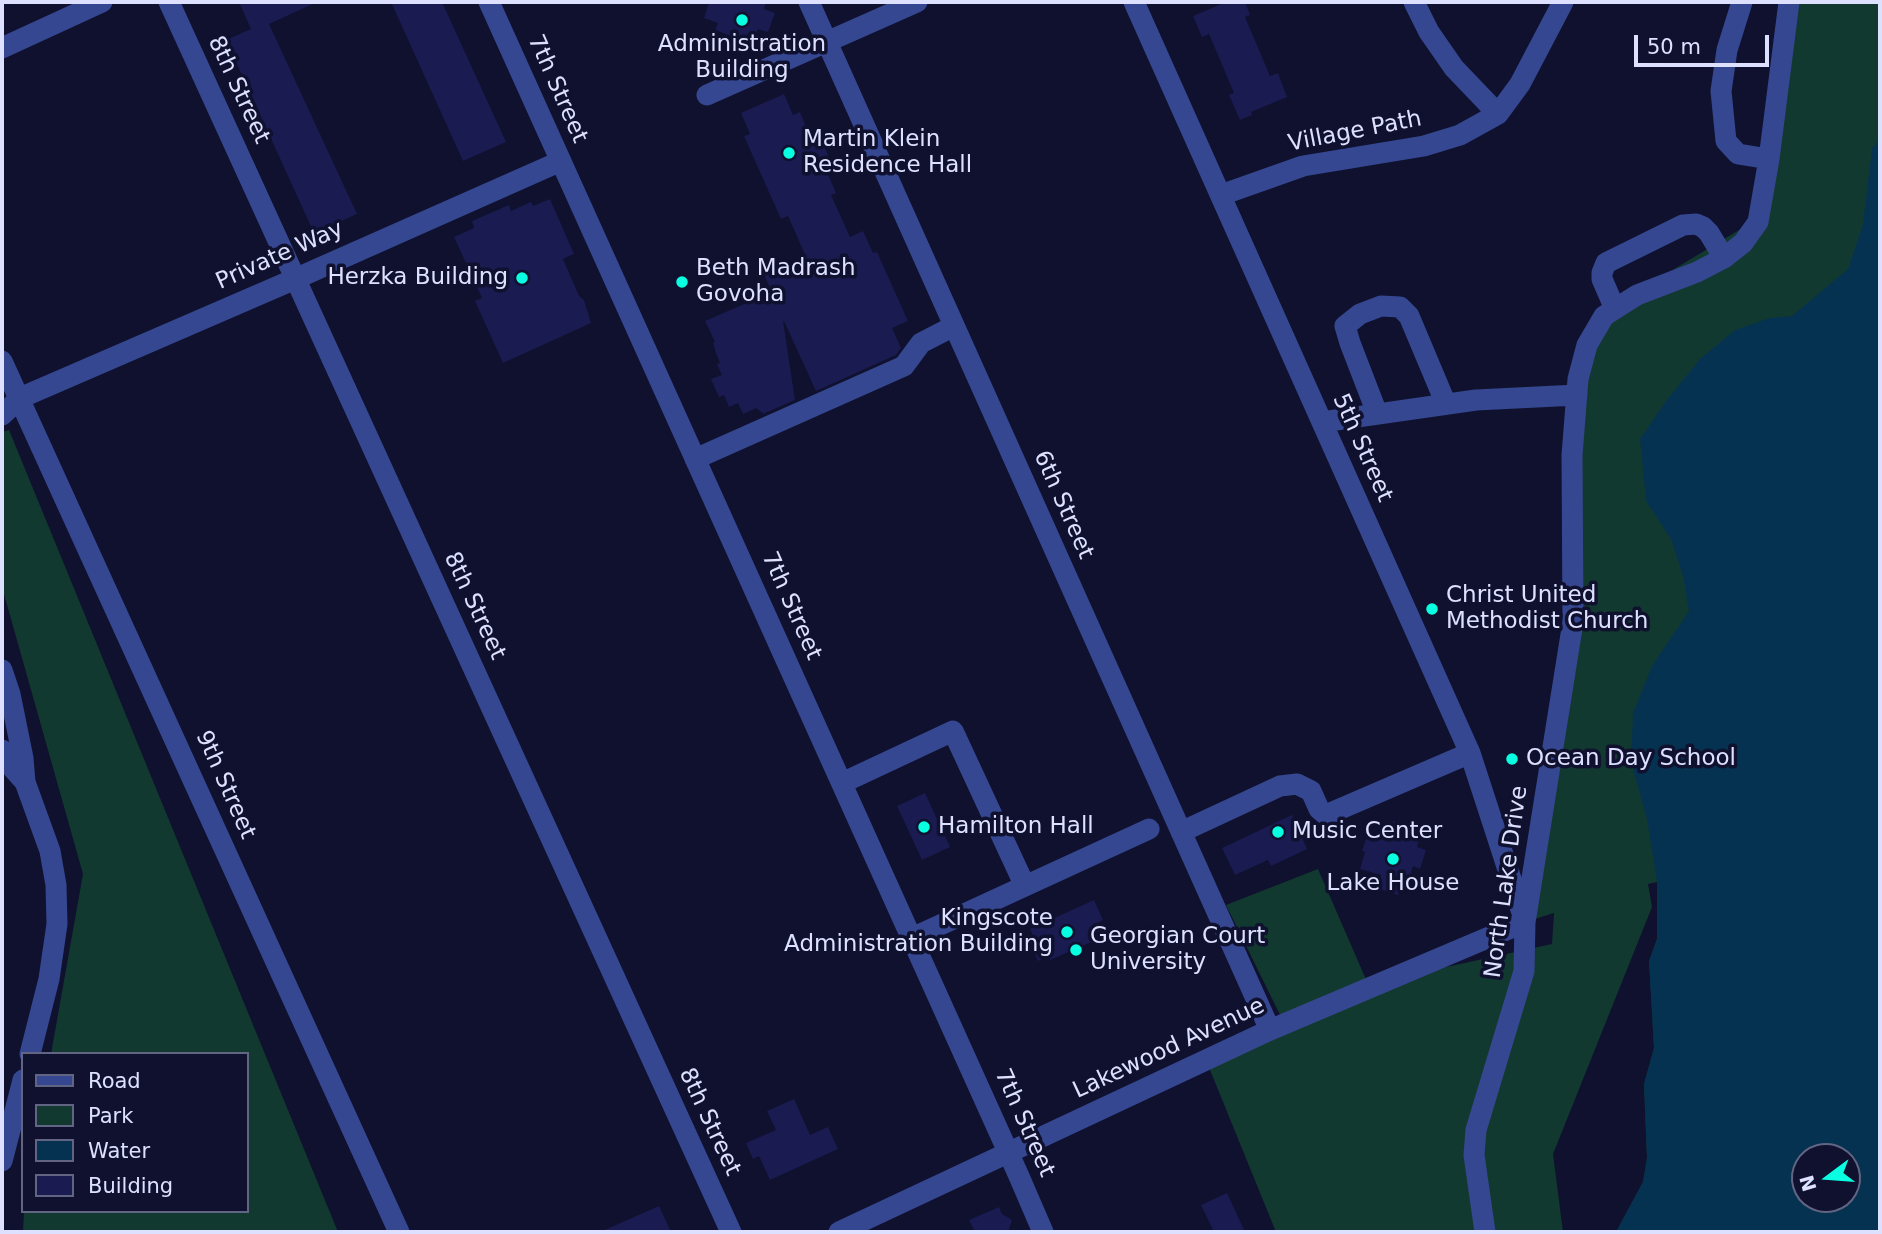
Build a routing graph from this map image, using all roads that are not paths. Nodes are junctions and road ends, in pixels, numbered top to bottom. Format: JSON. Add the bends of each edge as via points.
{"nodes":[{"id":1,"x":102,"y":2,"type":"edge"},
{"id":2,"x":169,"y":2,"type":"edge"},
{"id":3,"x":489,"y":2,"type":"edge"},
{"id":4,"x":809,"y":2,"type":"edge"},
{"id":5,"x":917,"y":2,"type":"edge"},
{"id":6,"x":1134,"y":2,"type":"edge"},
{"id":7,"x":1413,"y":2,"type":"edge"},
{"id":8,"x":1563,"y":2,"type":"edge"},
{"id":9,"x":1742,"y":2,"type":"edge"},
{"id":10,"x":1789,"y":2,"type":"edge"},
{"id":11,"x":827,"y":42,"type":"junction"},
{"id":12,"x":2,"y":48,"type":"edge"},
{"id":13,"x":707,"y":95,"type":"dead end"},
{"id":14,"x":1498,"y":114,"type":"junction"},
{"id":15,"x":1769,"y":159,"type":"junction"},
{"id":16,"x":561,"y":161,"type":"junction"},
{"id":17,"x":1220,"y":195,"type":"junction"},
{"id":18,"x":1724,"y":258,"type":"junction"},
{"id":19,"x":295,"y":279,"type":"junction"},
{"id":20,"x":1615,"y":309,"type":"junction"},
{"id":21,"x":954,"y":326,"type":"junction"},
{"id":22,"x":2,"y":361,"type":"edge"},
{"id":23,"x":1577,"y":396,"type":"junction"},
{"id":24,"x":11,"y":397,"type":"edge"},
{"id":25,"x":1446,"y":404,"type":"junction"},
{"id":26,"x":1377,"y":413,"type":"junction"},
{"id":27,"x":2,"y":415,"type":"edge"},
{"id":28,"x":1322,"y":422,"type":"junction"},
{"id":29,"x":695,"y":459,"type":"junction"},
{"id":30,"x":2,"y":670,"type":"edge"},
{"id":31,"x":6,"y":696,"type":"edge"},
{"id":32,"x":2,"y":750,"type":"edge"},
{"id":33,"x":1470,"y":753,"type":"junction"},
{"id":34,"x":24,"y":782,"type":"junction"},
{"id":35,"x":842,"y":783,"type":"junction"},
{"id":36,"x":1149,"y":829,"type":"dead end"},
{"id":37,"x":1181,"y":832,"type":"junction"},
{"id":38,"x":1025,"y":886,"type":"junction"},
{"id":39,"x":1525,"y":922,"type":"junction"},
{"id":40,"x":912,"y":939,"type":"junction"},
{"id":41,"x":1270,"y":1030,"type":"junction"},
{"id":42,"x":31,"y":1052,"type":"edge"},
{"id":43,"x":21,"y":1088,"type":"edge"},
{"id":44,"x":1009,"y":1154,"type":"junction"},
{"id":45,"x":2,"y":1161,"type":"edge"},
{"id":46,"x":399,"y":1232,"type":"edge"},
{"id":47,"x":731,"y":1232,"type":"edge"},
{"id":48,"x":839,"y":1232,"type":"edge"},
{"id":49,"x":1043,"y":1232,"type":"edge"},
{"id":50,"x":1485,"y":1232,"type":"edge"}],
"edges":[{"from":1,"to":12,"type":"street"},
{"from":2,"to":19,"type":"street","name":"8th Street"},
{"from":3,"to":16,"type":"street","name":"7th Street"},
{"from":4,"to":11,"type":"street","name":"6th Street"},
{"from":5,"to":11,"type":"street"},
{"from":6,"to":17,"type":"street","name":"5th Street"},
{"from":7,"to":14,"type":"street","via":[[1454,68]]},
{"from":8,"to":14,"type":"street","name":"Village Path","via":[[1520,84]]},
{"from":9,"to":15,"type":"street","via":[[1727,50],[1721,92],[1726,142],[1738,154]]},
{"from":10,"to":15,"type":"street","name":"North Lake Drive"},
{"from":11,"to":13,"type":"street"},
{"from":11,"to":21,"type":"street","name":"6th Street"},
{"from":14,"to":17,"type":"street","name":"Village Path","via":[[1460,135],[1424,146],[1303,166]]},
{"from":15,"to":18,"type":"street","name":"North Lake Drive","via":[[1758,222],[1743,243]]},
{"from":16,"to":19,"type":"street","name":"Private Way"},
{"from":16,"to":29,"type":"street","name":"7th Street"},
{"from":17,"to":28,"type":"street","name":"5th Street"},
{"from":18,"to":20,"type":"street","name":"North Lake Drive"},
{"from":18,"to":20,"type":"street","via":[[1703,227],[1683,225],[1606,263],[1602,279]]},
{"from":19,"to":24,"type":"street","name":"Private Way"},
{"from":19,"to":47,"type":"street","name":"8th Street"},
{"from":20,"to":23,"type":"street","name":"North Lake Drive","via":[[1604,316],[1587,345]]},
{"from":21,"to":29,"type":"street","via":[[921,343],[904,366]]},
{"from":21,"to":37,"type":"street","name":"6th Street"},
{"from":22,"to":24,"type":"street","name":"9th Street"},
{"from":23,"to":25,"type":"street"},
{"from":23,"to":39,"type":"street","name":"North Lake Drive","via":[[1572,455],[1573,622]]},
{"from":24,"to":27,"type":"street","name":"Private Way"},
{"from":24,"to":46,"type":"street","name":"9th Street"},
{"from":25,"to":26,"type":"street"},
{"from":25,"to":26,"type":"street","via":[[1409,316],[1400,307],[1381,306],[1345,326]]},
{"from":26,"to":28,"type":"street"},
{"from":28,"to":33,"type":"street","name":"5th Street"},
{"from":29,"to":35,"type":"street","name":"7th Street"},
{"from":30,"to":31,"type":"street"},
{"from":31,"to":34,"type":"street","via":[[23,758]]},
{"from":32,"to":34,"type":"street"},
{"from":33,"to":37,"type":"street","via":[[1326,815],[1311,791],[1297,784],[1280,786]]},
{"from":33,"to":39,"type":"street","name":"5th Street"},
{"from":34,"to":42,"type":"street","via":[[50,851],[57,924]]},
{"from":35,"to":38,"type":"street","via":[[953,731]]},
{"from":35,"to":40,"type":"street","name":"7th Street"},
{"from":36,"to":38,"type":"street"},
{"from":37,"to":41,"type":"street","name":"6th Street"},
{"from":38,"to":40,"type":"street"},
{"from":39,"to":41,"type":"street","name":"Lakewood Avenue"},
{"from":39,"to":50,"type":"street","name":"North Lake Drive","via":[[1524,971],[1476,1130],[1474,1154]]},
{"from":40,"to":44,"type":"street","name":"7th Street"},
{"from":41,"to":44,"type":"street","name":"Lakewood Avenue"},
{"from":43,"to":45,"type":"street"},
{"from":44,"to":48,"type":"street","name":"Lakewood Avenue"},
{"from":44,"to":49,"type":"street","name":"7th Street"}]}
